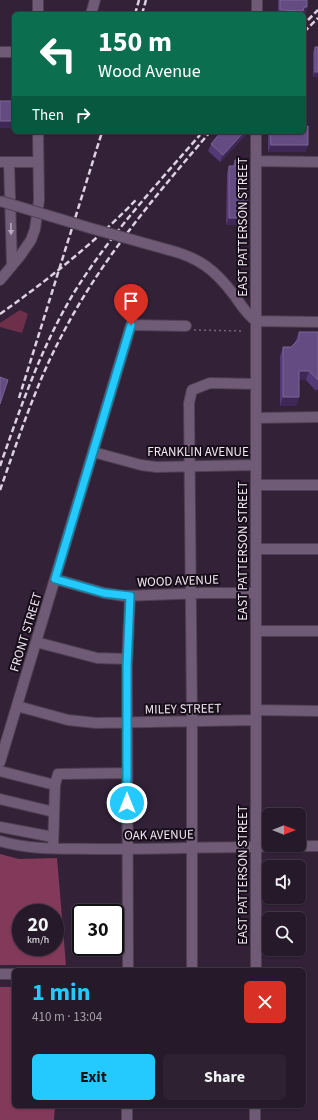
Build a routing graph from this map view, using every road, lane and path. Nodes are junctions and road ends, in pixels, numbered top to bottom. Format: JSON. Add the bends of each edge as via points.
{"nodes":[{"id":1,"x":38,"y":0,"type":"edge"},
{"id":2,"x":95,"y":0,"type":"edge"},
{"id":3,"x":257,"y":0,"type":"edge"},
{"id":4,"x":38,"y":12,"type":"edge"},
{"id":5,"x":92,"y":12,"type":"edge"},
{"id":6,"x":257,"y":12,"type":"edge"},
{"id":7,"x":0,"y":52,"type":"edge"},
{"id":8,"x":12,"y":52,"type":"edge"},
{"id":9,"x":38,"y":134,"type":"edge"},
{"id":10,"x":256,"y":134,"type":"edge"},
{"id":11,"x":256,"y":161,"type":"junction"},
{"id":12,"x":5,"y":162,"type":"edge"},
{"id":13,"x":38,"y":162,"type":"junction"},
{"id":14,"x":318,"y":162,"type":"edge"},
{"id":15,"x":0,"y":201,"type":"edge"},
{"id":16,"x":12,"y":266,"type":"junction"},
{"id":17,"x":0,"y":280,"type":"edge"},
{"id":18,"x":256,"y":321,"type":"junction"},
{"id":19,"x":318,"y":322,"type":"edge"},
{"id":20,"x":186,"y":326,"type":"joint"},
{"id":21,"x":242,"y":331,"type":"dead end"},
{"id":22,"x":256,"y":384,"type":"junction"},
{"id":23,"x":318,"y":417,"type":"edge"},
{"id":24,"x":256,"y":418,"type":"junction"},
{"id":25,"x":93,"y":452,"type":"junction"},
{"id":26,"x":256,"y":465,"type":"junction"},
{"id":27,"x":191,"y":466,"type":"junction"},
{"id":28,"x":256,"y":485,"type":"junction"},
{"id":29,"x":318,"y":485,"type":"edge"},
{"id":30,"x":256,"y":549,"type":"junction"},
{"id":31,"x":318,"y":549,"type":"edge"},
{"id":32,"x":55,"y":579,"type":"junction"},
{"id":33,"x":190,"y":593,"type":"junction"},
{"id":34,"x":256,"y":593,"type":"junction"},
{"id":35,"x":130,"y":596,"type":"junction"},
{"id":36,"x":256,"y":631,"type":"junction"},
{"id":37,"x":318,"y":631,"type":"edge"},
{"id":38,"x":36,"y":642,"type":"junction"},
{"id":39,"x":127,"y":659,"type":"junction"},
{"id":40,"x":17,"y":706,"type":"junction"},
{"id":41,"x":318,"y":711,"type":"edge"},
{"id":42,"x":256,"y":715,"type":"junction"},
{"id":43,"x":192,"y":721,"type":"junction"},
{"id":44,"x":127,"y":723,"type":"junction"},
{"id":45,"x":0,"y":762,"type":"edge"},
{"id":46,"x":0,"y":771,"type":"edge"},
{"id":47,"x":127,"y":773,"type":"junction"},
{"id":48,"x":55,"y":785,"type":"junction"},
{"id":49,"x":1,"y":802,"type":"edge"},
{"id":50,"x":54,"y":812,"type":"junction"},
{"id":51,"x":0,"y":827,"type":"edge"},
{"id":52,"x":53,"y":838,"type":"junction"},
{"id":53,"x":0,"y":841,"type":"edge"},
{"id":54,"x":318,"y":846,"type":"edge"},
{"id":55,"x":256,"y":847,"type":"junction"},
{"id":56,"x":53,"y":848,"type":"junction"},
{"id":57,"x":191,"y":848,"type":"junction"},
{"id":58,"x":128,"y":849,"type":"junction"},
{"id":59,"x":128,"y":968,"type":"edge"},
{"id":60,"x":192,"y":968,"type":"edge"},
{"id":61,"x":256,"y":968,"type":"edge"},
{"id":62,"x":0,"y":974,"type":"edge"},
{"id":63,"x":12,"y":974,"type":"edge"},
{"id":64,"x":127,"y":1108,"type":"edge"},
{"id":65,"x":255,"y":1108,"type":"edge"},
{"id":66,"x":127,"y":1120,"type":"edge"},
{"id":67,"x":255,"y":1120,"type":"edge"}],
"edges":[{"from":1,"to":4,"type":"street"},
{"from":2,"to":5,"type":"street"},
{"from":3,"to":6,"type":"street"},
{"from":7,"to":8,"type":"street"},
{"from":9,"to":13,"type":"street"},
{"from":10,"to":11,"type":"street","name":"EAST PATTERSON STREET"},
{"from":11,"to":14,"type":"street"},
{"from":11,"to":18,"type":"street","name":"EAST PATTERSON STREET"},
{"from":12,"to":13,"type":"street"},
{"from":12,"to":16,"type":"street","one_way":true},
{"from":13,"to":16,"type":"street","via":[[39,200],[35,229],[31,240]]},
{"from":15,"to":18,"type":"street","bridge":true,"via":[[192,257],[214,272],[250,318]]},
{"from":16,"to":17,"type":"street"},
{"from":18,"to":19,"type":"street"},
{"from":18,"to":22,"type":"street","name":"EAST PATTERSON STREET"},
{"from":20,"to":21,"type":"path","via":[[186,330]]},
{"from":20,"to":25,"type":"street","name":"FRONT STREET","via":[[131,325]]},
{"from":22,"to":24,"type":"street","name":"EAST PATTERSON STREET"},
{"from":22,"to":27,"type":"street","via":[[210,383],[192,390],[189,403]]},
{"from":23,"to":24,"type":"street"},
{"from":24,"to":26,"type":"street","name":"EAST PATTERSON STREET"},
{"from":25,"to":27,"type":"street","name":"FRANKLIN AVENUE","via":[[141,465]]},
{"from":25,"to":32,"type":"street","name":"FRONT STREET"},
{"from":26,"to":27,"type":"street","name":"FRANKLIN AVENUE"},
{"from":26,"to":28,"type":"street","name":"EAST PATTERSON STREET"},
{"from":27,"to":33,"type":"street"},
{"from":28,"to":29,"type":"street"},
{"from":28,"to":30,"type":"street","name":"EAST PATTERSON STREET"},
{"from":30,"to":31,"type":"street"},
{"from":30,"to":34,"type":"street","name":"EAST PATTERSON STREET"},
{"from":32,"to":35,"type":"street","name":"WOOD AVENUE","via":[[104,593]]},
{"from":32,"to":38,"type":"street","name":"FRONT STREET"},
{"from":33,"to":34,"type":"street","name":"WOOD AVENUE"},
{"from":33,"to":35,"type":"street","name":"WOOD AVENUE"},
{"from":33,"to":43,"type":"street"},
{"from":34,"to":36,"type":"street","name":"EAST PATTERSON STREET"},
{"from":35,"to":39,"type":"street"},
{"from":36,"to":37,"type":"street"},
{"from":36,"to":42,"type":"street","name":"EAST PATTERSON STREET"},
{"from":38,"to":39,"type":"street","via":[[97,658]]},
{"from":38,"to":40,"type":"street","name":"FRONT STREET"},
{"from":39,"to":44,"type":"street"},
{"from":40,"to":44,"type":"street","name":"MILEY STREET","via":[[68,720]]},
{"from":40,"to":45,"type":"street","name":"FRONT STREET"},
{"from":41,"to":42,"type":"street","name":"MILEY STREET"},
{"from":42,"to":43,"type":"street","name":"MILEY STREET"},
{"from":42,"to":55,"type":"street","name":"EAST PATTERSON STREET"},
{"from":43,"to":44,"type":"street","name":"MILEY STREET"},
{"from":43,"to":57,"type":"street"},
{"from":44,"to":47,"type":"street"},
{"from":46,"to":48,"type":"street"},
{"from":47,"to":48,"type":"street","via":[[58,774]]},
{"from":47,"to":58,"type":"street"},
{"from":48,"to":50,"type":"street"},
{"from":49,"to":50,"type":"street"},
{"from":50,"to":52,"type":"street"},
{"from":51,"to":52,"type":"street"},
{"from":52,"to":56,"type":"street"},
{"from":53,"to":56,"type":"street","name":"OAK AVENUE","via":[[19,846]]},
{"from":54,"to":55,"type":"street","name":"OAK AVENUE"},
{"from":55,"to":57,"type":"street","name":"OAK AVENUE"},
{"from":55,"to":61,"type":"street","name":"EAST PATTERSON STREET"},
{"from":56,"to":58,"type":"street","name":"OAK AVENUE"},
{"from":57,"to":58,"type":"street","name":"OAK AVENUE"},
{"from":57,"to":60,"type":"street"},
{"from":58,"to":59,"type":"street"},
{"from":62,"to":63,"type":"street"},
{"from":64,"to":66,"type":"street"},
{"from":65,"to":67,"type":"street"}]}
